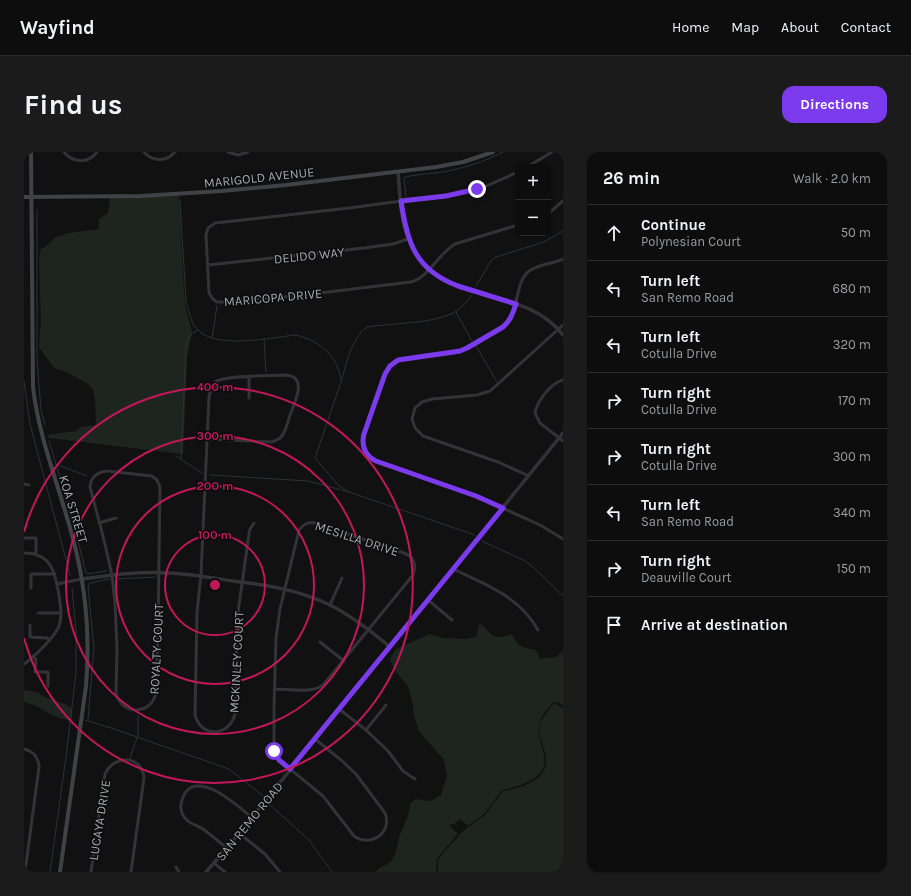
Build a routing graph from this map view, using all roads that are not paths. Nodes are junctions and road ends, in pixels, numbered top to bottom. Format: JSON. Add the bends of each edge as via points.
{"nodes":[{"id":1,"x":31,"y":152,"type":"edge"},
{"id":2,"x":64,"y":152,"type":"edge"},
{"id":3,"x":97,"y":152,"type":"edge"},
{"id":4,"x":144,"y":152,"type":"edge"},
{"id":5,"x":175,"y":152,"type":"edge"},
{"id":6,"x":228,"y":152,"type":"edge"},
{"id":7,"x":248,"y":152,"type":"edge"},
{"id":8,"x":493,"y":152,"type":"edge"},
{"id":9,"x":552,"y":152,"type":"edge"},
{"id":10,"x":532,"y":164,"type":"edge"},
{"id":11,"x":398,"y":172,"type":"junction"},
{"id":12,"x":515,"y":173,"type":"edge"},
{"id":13,"x":24,"y":197,"type":"edge"},
{"id":14,"x":31,"y":197,"type":"junction"},
{"id":15,"x":563,"y":200,"type":"edge"},
{"id":16,"x":401,"y":201,"type":"junction"},
{"id":17,"x":551,"y":211,"type":"edge"},
{"id":18,"x":515,"y":226,"type":"edge"},
{"id":19,"x":408,"y":239,"type":"junction"},
{"id":20,"x":563,"y":259,"type":"edge"},
{"id":21,"x":208,"y":265,"type":"junction"},
{"id":22,"x":429,"y":269,"type":"junction"},
{"id":23,"x":516,"y":304,"type":"junction"},
{"id":24,"x":563,"y":325,"type":"edge"},
{"id":25,"x":558,"y":329,"type":"junction"},
{"id":26,"x":563,"y":335,"type":"edge"},
{"id":27,"x":249,"y":377,"type":"junction"},
{"id":28,"x":563,"y":380,"type":"edge"},
{"id":29,"x":249,"y":398,"type":"dead end"},
{"id":30,"x":563,"y":433,"type":"edge"},
{"id":31,"x":559,"y":438,"type":"junction"},
{"id":32,"x":207,"y":439,"type":"junction"},
{"id":33,"x":563,"y":441,"type":"edge"},
{"id":34,"x":529,"y":476,"type":"junction"},
{"id":35,"x":24,"y":484,"type":"edge"},
{"id":36,"x":29,"y":485,"type":"dead end"},
{"id":37,"x":503,"y":508,"type":"junction"},
{"id":38,"x":116,"y":518,"type":"dead end"},
{"id":39,"x":99,"y":522,"type":"junction"},
{"id":40,"x":254,"y":523,"type":"dead end"},
{"id":41,"x":24,"y":538,"type":"edge"},
{"id":42,"x":563,"y":539,"type":"edge"},
{"id":43,"x":24,"y":553,"type":"edge"},
{"id":44,"x":36,"y":555,"type":"junction"},
{"id":45,"x":453,"y":569,"type":"junction"},
{"id":46,"x":159,"y":572,"type":"junction"},
{"id":47,"x":55,"y":574,"type":"junction"},
{"id":48,"x":112,"y":575,"type":"junction"},
{"id":49,"x":201,"y":575,"type":"junction"},
{"id":50,"x":342,"y":578,"type":"dead end"},
{"id":51,"x":82,"y":579,"type":"junction"},
{"id":52,"x":242,"y":582,"type":"junction"},
{"id":53,"x":57,"y":584,"type":"junction"},
{"id":54,"x":31,"y":588,"type":"dead end"},
{"id":55,"x":285,"y":589,"type":"junction"},
{"id":56,"x":428,"y":600,"type":"junction"},
{"id":57,"x":330,"y":605,"type":"junction"},
{"id":58,"x":38,"y":613,"type":"dead end"},
{"id":59,"x":62,"y":613,"type":"junction"},
{"id":60,"x":452,"y":620,"type":"dead end"},
{"id":61,"x":30,"y":625,"type":"dead end"},
{"id":62,"x":369,"y":630,"type":"junction"},
{"id":63,"x":538,"y":630,"type":"dead end"},
{"id":64,"x":50,"y":640,"type":"junction"},
{"id":65,"x":320,"y":642,"type":"dead end"},
{"id":66,"x":390,"y":646,"type":"junction"},
{"id":67,"x":32,"y":656,"type":"junction"},
{"id":68,"x":344,"y":661,"type":"junction"},
{"id":69,"x":24,"y":664,"type":"edge"},
{"id":70,"x":48,"y":686,"type":"dead end"},
{"id":71,"x":274,"y":689,"type":"junction"},
{"id":72,"x":386,"y":705,"type":"dead end"},
{"id":73,"x":339,"y":709,"type":"junction"},
{"id":74,"x":366,"y":730,"type":"junction"},
{"id":75,"x":315,"y":739,"type":"junction"},
{"id":76,"x":24,"y":749,"type":"edge"},
{"id":77,"x":290,"y":769,"type":"junction"},
{"id":78,"x":414,"y":779,"type":"dead end"},
{"id":79,"x":251,"y":818,"type":"junction"},
{"id":80,"x":239,"y":833,"type":"junction"},
{"id":81,"x":227,"y":848,"type":"junction"},
{"id":82,"x":214,"y":863,"type":"junction"},
{"id":83,"x":176,"y":867,"type":"dead end"},
{"id":84,"x":25,"y":872,"type":"edge"},
{"id":85,"x":60,"y":872,"type":"edge"},
{"id":86,"x":91,"y":872,"type":"edge"},
{"id":87,"x":131,"y":872,"type":"edge"},
{"id":88,"x":179,"y":872,"type":"edge"},
{"id":89,"x":206,"y":872,"type":"edge"},
{"id":90,"x":225,"y":872,"type":"edge"},
{"id":91,"x":280,"y":872,"type":"edge"}],
"edges":[{"from":1,"to":14,"type":"main road","name":"KOA STREET"},
{"from":2,"to":3,"type":"street","via":[[71,159],[82,161],[91,158]]},
{"from":4,"to":5,"type":"street","via":[[159,160]]},
{"from":6,"to":7,"type":"street","via":[[238,155]]},
{"from":8,"to":11,"type":"main road","name":"MARIGOLD AVENUE","via":[[463,162]]},
{"from":9,"to":10,"type":"street"},
{"from":11,"to":14,"type":"main road","name":"MARIGOLD AVENUE","via":[[222,191],[141,196]]},
{"from":11,"to":16,"type":"street"},
{"from":12,"to":16,"type":"street","name":"MARICOPA DRIVE","via":[[490,185],[462,193]]},
{"from":13,"to":14,"type":"main road","name":"MARIGOLD AVENUE"},
{"from":14,"to":51,"type":"main road","name":"KOA STREET","via":[[32,363],[35,408],[44,446],[74,539]]},
{"from":15,"to":17,"type":"street"},
{"from":16,"to":19,"type":"street"},
{"from":16,"to":21,"type":"street","name":"MARICOPA DRIVE","via":[[215,223],[206,233]]},
{"from":18,"to":22,"type":"street","via":[[455,244]]},
{"from":19,"to":21,"type":"street","name":"DELIDO WAY","via":[[364,248]]},
{"from":19,"to":22,"type":"street"},
{"from":20,"to":23,"type":"street","via":[[528,272],[522,282]]},
{"from":21,"to":22,"type":"street","name":"MARICOPA DRIVE","via":[[210,295],[214,300],[223,302],[411,282],[421,278]]},
{"from":22,"to":23,"type":"street","via":[[449,283]]},
{"from":23,"to":25,"type":"street","via":[[539,313]]},
{"from":23,"to":37,"type":"street","via":[[506,324],[467,348],[400,360],[390,366],[363,438],[364,450],[373,460]]},
{"from":24,"to":25,"type":"street"},
{"from":25,"to":26,"type":"street"},
{"from":25,"to":34,"type":"street","via":[[490,391],[477,395],[425,400],[417,406],[412,415],[414,428],[423,436],[498,462]]},
{"from":27,"to":29,"type":"street"},
{"from":27,"to":32,"type":"street","name":"MCKINLEY COURT","via":[[221,379],[211,386]]},
{"from":27,"to":32,"type":"street","via":[[288,375],[297,381],[299,388],[282,436],[271,442]]},
{"from":28,"to":31,"type":"street","via":[[552,386],[538,404],[536,412],[538,421]]},
{"from":30,"to":31,"type":"street","name":"SAN REMO ROAD"},
{"from":31,"to":33,"type":"street"},
{"from":31,"to":34,"type":"street","name":"SAN REMO ROAD"},
{"from":32,"to":49,"type":"street","name":"MCKINLEY COURT"},
{"from":34,"to":37,"type":"street","name":"SAN REMO ROAD"},
{"from":35,"to":36,"type":"street"},
{"from":37,"to":42,"type":"street"},
{"from":37,"to":45,"type":"street","name":"SAN REMO ROAD"},
{"from":38,"to":39,"type":"street"},
{"from":39,"to":46,"type":"street","name":"ROYALTY COURT","via":[[90,490],[91,481],[96,474],[106,471],[155,478],[160,490]]},
{"from":39,"to":48,"type":"street","name":"ROYALTY COURT"},
{"from":40,"to":52,"type":"street","name":"MCKINLEY COURT","via":[[250,529]]},
{"from":41,"to":44,"type":"street","via":[[36,538]]},
{"from":43,"to":44,"type":"street"},
{"from":44,"to":47,"type":"street","via":[[48,562]]},
{"from":45,"to":56,"type":"street","name":"SAN REMO ROAD"},
{"from":45,"to":63,"type":"street","via":[[504,593],[532,620]]},
{"from":46,"to":48,"type":"street"},
{"from":46,"to":48,"type":"street","name":"ROYALTY COURT","via":[[156,693],[148,707],[135,710],[123,706],[116,693],[117,635]]},
{"from":46,"to":49,"type":"street"},
{"from":47,"to":53,"type":"street"},
{"from":47,"to":54,"type":"street","via":[[31,574]]},
{"from":48,"to":51,"type":"street"},
{"from":49,"to":52,"type":"street"},
{"from":49,"to":52,"type":"street","name":"MCKINLEY COURT","via":[[197,612],[195,715],[201,726],[212,732],[226,729],[235,714],[237,619]]},
{"from":50,"to":57,"type":"street"},
{"from":51,"to":53,"type":"street"},
{"from":51,"to":85,"type":"main road","name":"KOA STREET","via":[[87,624],[87,673]]},
{"from":52,"to":55,"type":"street"},
{"from":53,"to":59,"type":"street"},
{"from":55,"to":57,"type":"street"},
{"from":55,"to":62,"type":"street","name":"MESILLA DRIVE","via":[[299,530],[309,522],[407,554],[415,564],[413,575]]},
{"from":55,"to":71,"type":"street","via":[[276,638]]},
{"from":56,"to":60,"type":"street"},
{"from":56,"to":66,"type":"street","name":"SAN REMO ROAD"},
{"from":57,"to":62,"type":"street"},
{"from":58,"to":59,"type":"street"},
{"from":59,"to":64,"type":"street","via":[[59,626]]},
{"from":61,"to":64,"type":"street","via":[[30,637]]},
{"from":62,"to":66,"type":"street"},
{"from":62,"to":68,"type":"street"},
{"from":64,"to":67,"type":"street"},
{"from":65,"to":68,"type":"street"},
{"from":66,"to":73,"type":"street","name":"SAN REMO ROAD"},
{"from":67,"to":69,"type":"street"},
{"from":67,"to":70,"type":"street","via":[[36,660],[35,672],[48,672]]},
{"from":68,"to":71,"type":"street","via":[[318,688]]},
{"from":71,"to":77,"type":"street","via":[[274,751],[279,760]]},
{"from":72,"to":74,"type":"street"},
{"from":73,"to":74,"type":"street"},
{"from":73,"to":75,"type":"street","name":"SAN REMO ROAD"},
{"from":74,"to":78,"type":"street","via":[[388,751],[403,771]]},
{"from":75,"to":77,"type":"street","name":"SAN REMO ROAD"},
{"from":75,"to":77,"type":"street","via":[[356,774],[369,790],[386,816],[386,825],[382,833],[370,841],[356,838],[323,796]]},
{"from":76,"to":84,"type":"street","via":[[35,755],[40,767]]},
{"from":77,"to":79,"type":"street","name":"SAN REMO ROAD"},
{"from":79,"to":80,"type":"street","name":"SAN REMO ROAD"},
{"from":79,"to":81,"type":"street","via":[[228,798],[209,788],[195,787],[186,792],[181,803],[181,811],[185,818]]},
{"from":80,"to":81,"type":"street","name":"SAN REMO ROAD"},
{"from":80,"to":91,"type":"street","via":[[265,854]]},
{"from":81,"to":82,"type":"street","name":"SAN REMO ROAD"},
{"from":82,"to":89,"type":"street","name":"SAN REMO ROAD"},
{"from":82,"to":90,"type":"street"},
{"from":83,"to":88,"type":"street"},
{"from":86,"to":87,"type":"street","name":"LUCAYA DRIVE","via":[[105,774],[112,764],[124,760],[135,763],[142,770],[144,778]]}]}
